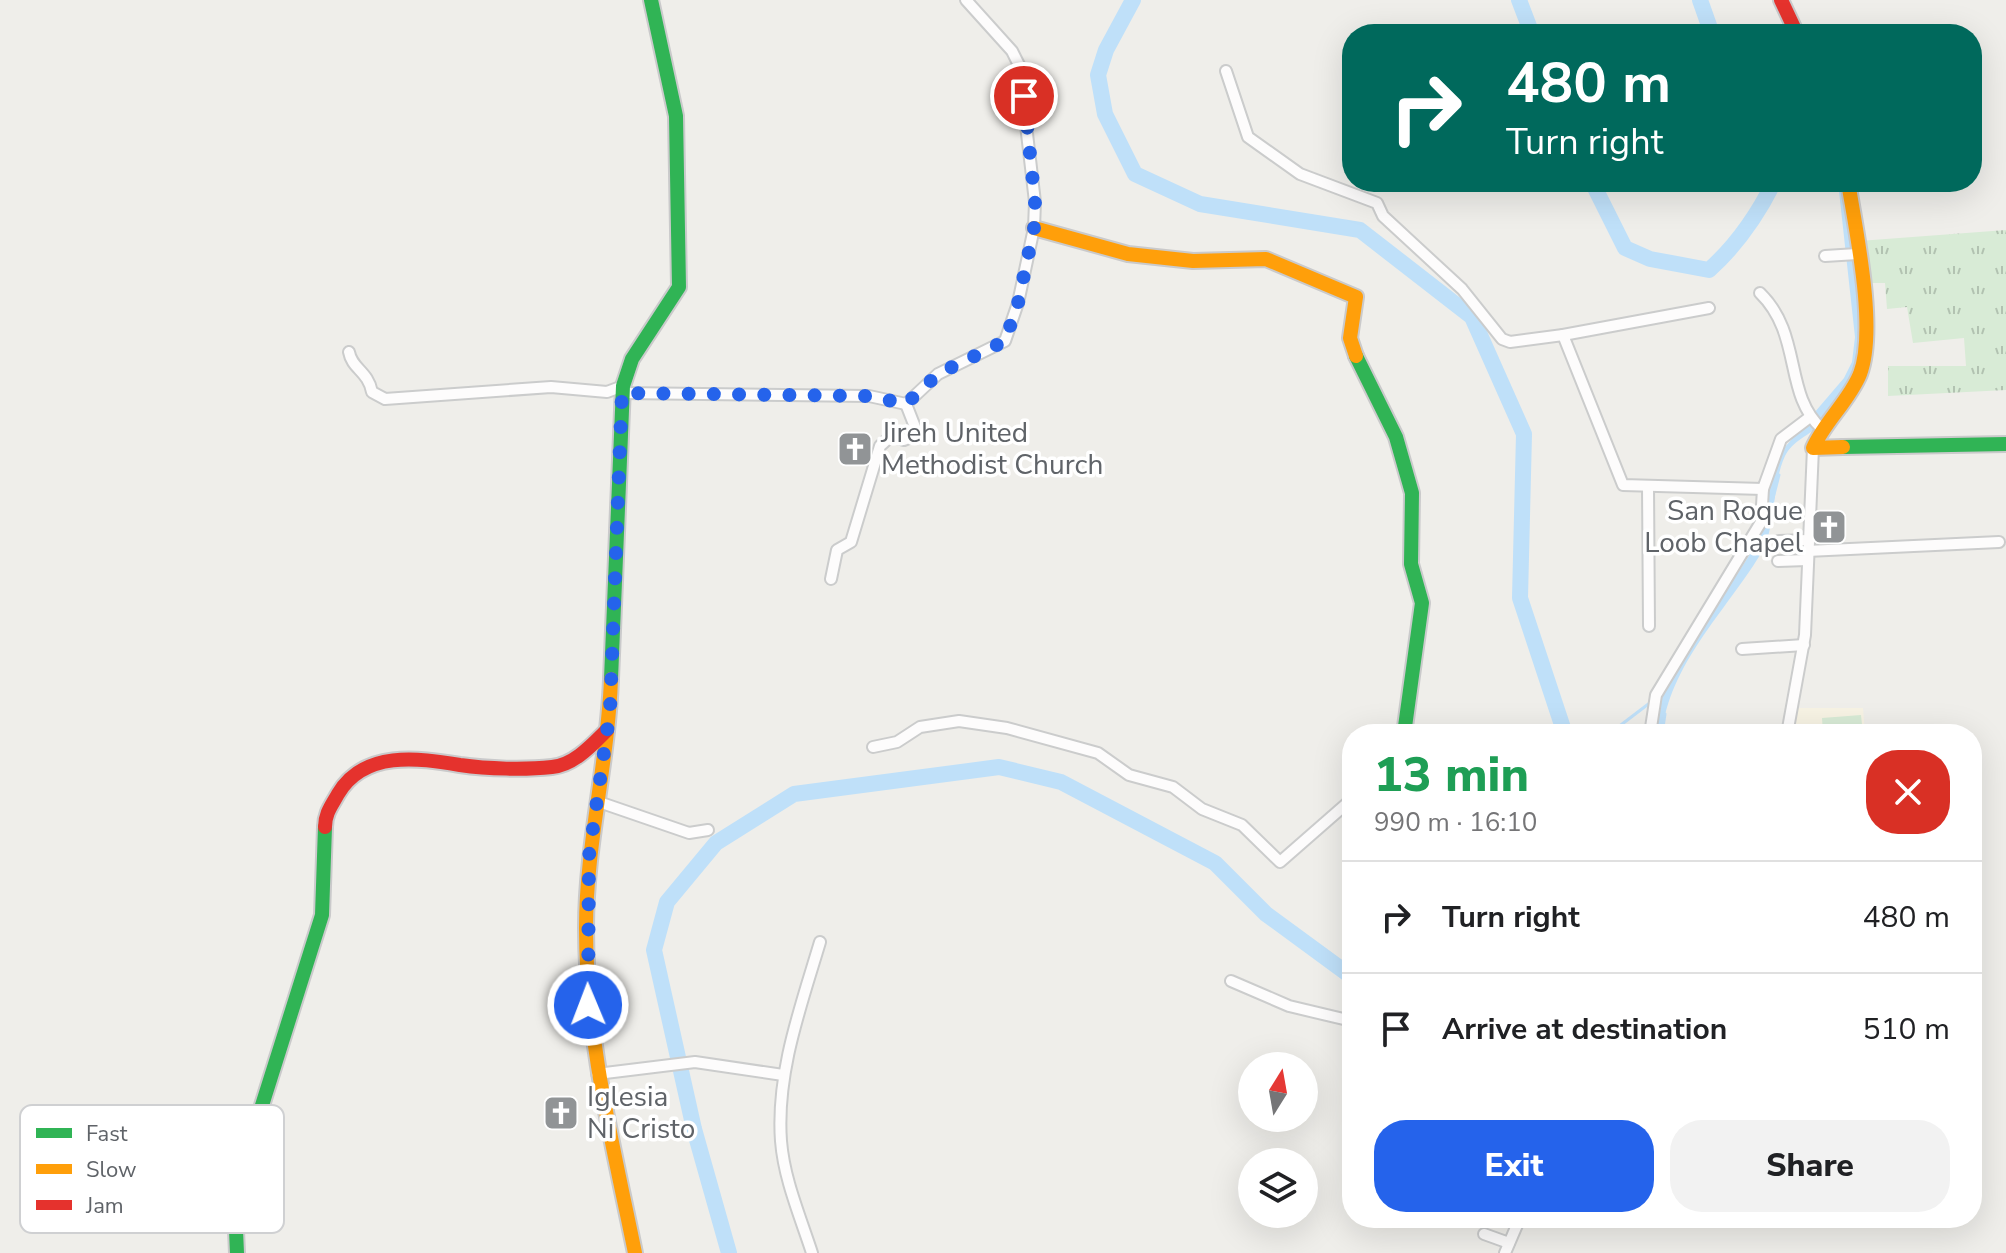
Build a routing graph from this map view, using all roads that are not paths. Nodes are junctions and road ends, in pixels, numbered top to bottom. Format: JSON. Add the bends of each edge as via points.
{"nodes":[{"id":1,"x":651,"y":0,"type":"edge"},
{"id":2,"x":966,"y":0,"type":"edge"},
{"id":3,"x":1781,"y":0,"type":"edge"},
{"id":4,"x":1792,"y":24,"type":"edge"},
{"id":5,"x":1226,"y":71,"type":"dead end"},
{"id":6,"x":1342,"y":190,"type":"edge"},
{"id":7,"x":1348,"y":192,"type":"edge"},
{"id":8,"x":1849,"y":192,"type":"edge"},
{"id":9,"x":1034,"y":228,"type":"junction"},
{"id":10,"x":1852,"y":255,"type":"junction"},
{"id":11,"x":1825,"y":256,"type":"dead end"},
{"id":12,"x":1760,"y":293,"type":"dead end"},
{"id":13,"x":1709,"y":308,"type":"dead end"},
{"id":14,"x":1563,"y":335,"type":"junction"},
{"id":15,"x":349,"y":352,"type":"dead end"},
{"id":16,"x":622,"y":390,"type":"junction"},
{"id":17,"x":906,"y":404,"type":"junction"},
{"id":18,"x":1810,"y":417,"type":"junction"},
{"id":19,"x":1820,"y":427,"type":"junction"},
{"id":20,"x":2006,"y":444,"type":"edge"},
{"id":21,"x":1813,"y":448,"type":"junction"},
{"id":22,"x":1648,"y":486,"type":"junction"},
{"id":23,"x":1763,"y":489,"type":"junction"},
{"id":24,"x":1779,"y":541,"type":"dead end"},
{"id":25,"x":1999,"y":542,"type":"dead end"},
{"id":26,"x":1807,"y":550,"type":"junction"},
{"id":27,"x":1778,"y":561,"type":"dead end"},
{"id":28,"x":831,"y":579,"type":"dead end"},
{"id":29,"x":1649,"y":626,"type":"dead end"},
{"id":30,"x":1804,"y":645,"type":"junction"},
{"id":31,"x":1742,"y":649,"type":"dead end"},
{"id":32,"x":1405,"y":724,"type":"edge"},
{"id":33,"x":1652,"y":724,"type":"edge"},
{"id":34,"x":1789,"y":724,"type":"edge"},
{"id":35,"x":607,"y":729,"type":"junction"},
{"id":36,"x":873,"y":747,"type":"dead end"},
{"id":37,"x":596,"y":801,"type":"junction"},
{"id":38,"x":1342,"y":808,"type":"edge"},
{"id":39,"x":708,"y":830,"type":"dead end"},
{"id":40,"x":820,"y":942,"type":"dead end"},
{"id":41,"x":1231,"y":981,"type":"dead end"},
{"id":42,"x":1342,"y":1019,"type":"edge"},
{"id":43,"x":597,"y":1074,"type":"junction"},
{"id":44,"x":783,"y":1075,"type":"junction"},
{"id":45,"x":263,"y":1105,"type":"edge"},
{"id":46,"x":236,"y":1233,"type":"edge"},
{"id":47,"x":1484,"y":1234,"type":"dead end"},
{"id":48,"x":1504,"y":1244,"type":"edge"},
{"id":49,"x":237,"y":1253,"type":"edge"},
{"id":50,"x":635,"y":1253,"type":"edge"},
{"id":51,"x":812,"y":1253,"type":"edge"}],
"edges":[{"from":1,"to":16,"type":"street","via":[[676,116],[679,287],[632,359]]},
{"from":2,"to":9,"type":"street","via":[[1019,65]]},
{"from":3,"to":4,"type":"street"},
{"from":5,"to":6,"type":"street","via":[[1248,137],[1300,174]]},
{"from":7,"to":14,"type":"street","via":[[1377,203],[1383,216],[1462,289],[1502,339]]},
{"from":8,"to":10,"type":"street"},
{"from":9,"to":17,"type":"street","via":[[1005,341],[938,374]]},
{"from":9,"to":32,"type":"street","via":[[1128,254],[1193,261],[1266,259],[1356,297],[1352,349],[1405,464],[1412,494],[1413,588],[1422,603]]},
{"from":10,"to":11,"type":"street"},
{"from":10,"to":19,"type":"street","via":[[1865,332],[1861,373]]},
{"from":12,"to":18,"type":"street","via":[[1783,322]]},
{"from":13,"to":14,"type":"street"},
{"from":14,"to":22,"type":"street","via":[[1618,479],[1623,485]]},
{"from":15,"to":16,"type":"street","via":[[369,376],[372,392],[385,399],[551,387]]},
{"from":16,"to":17,"type":"street","via":[[869,396]]},
{"from":16,"to":35,"type":"street"},
{"from":17,"to":28,"type":"street","via":[[915,432],[909,439],[886,438],[880,446],[851,542],[837,550]]},
{"from":18,"to":19,"type":"street"},
{"from":18,"to":23,"type":"street","via":[[1781,439]]},
{"from":19,"to":21,"type":"street"},
{"from":20,"to":21,"type":"street"},
{"from":21,"to":26,"type":"street"},
{"from":22,"to":23,"type":"street"},
{"from":22,"to":29,"type":"street"},
{"from":23,"to":33,"type":"street","via":[[1761,522],[1656,695]]},
{"from":24,"to":26,"type":"street"},
{"from":25,"to":26,"type":"street"},
{"from":26,"to":27,"type":"street"},
{"from":26,"to":30,"type":"street"},
{"from":30,"to":31,"type":"street"},
{"from":30,"to":34,"type":"street"},
{"from":35,"to":37,"type":"street"},
{"from":35,"to":45,"type":"street","via":[[585,752],[555,767],[461,765],[405,757],[368,767],[344,784],[325,816],[322,915]]},
{"from":36,"to":38,"type":"street","via":[[897,742],[920,727],[959,721],[1098,753],[1129,775],[1173,787],[1202,809],[1242,825],[1280,862]]},
{"from":37,"to":39,"type":"street","via":[[689,833]]},
{"from":37,"to":43,"type":"street","via":[[586,925]]},
{"from":40,"to":44,"type":"street"},
{"from":41,"to":42,"type":"street","via":[[1289,1006]]},
{"from":43,"to":44,"type":"street","via":[[695,1062]]},
{"from":43,"to":50,"type":"street"},
{"from":44,"to":51,"type":"street","via":[[786,1175]]},
{"from":46,"to":49,"type":"street"},
{"from":47,"to":48,"type":"street"}]}
